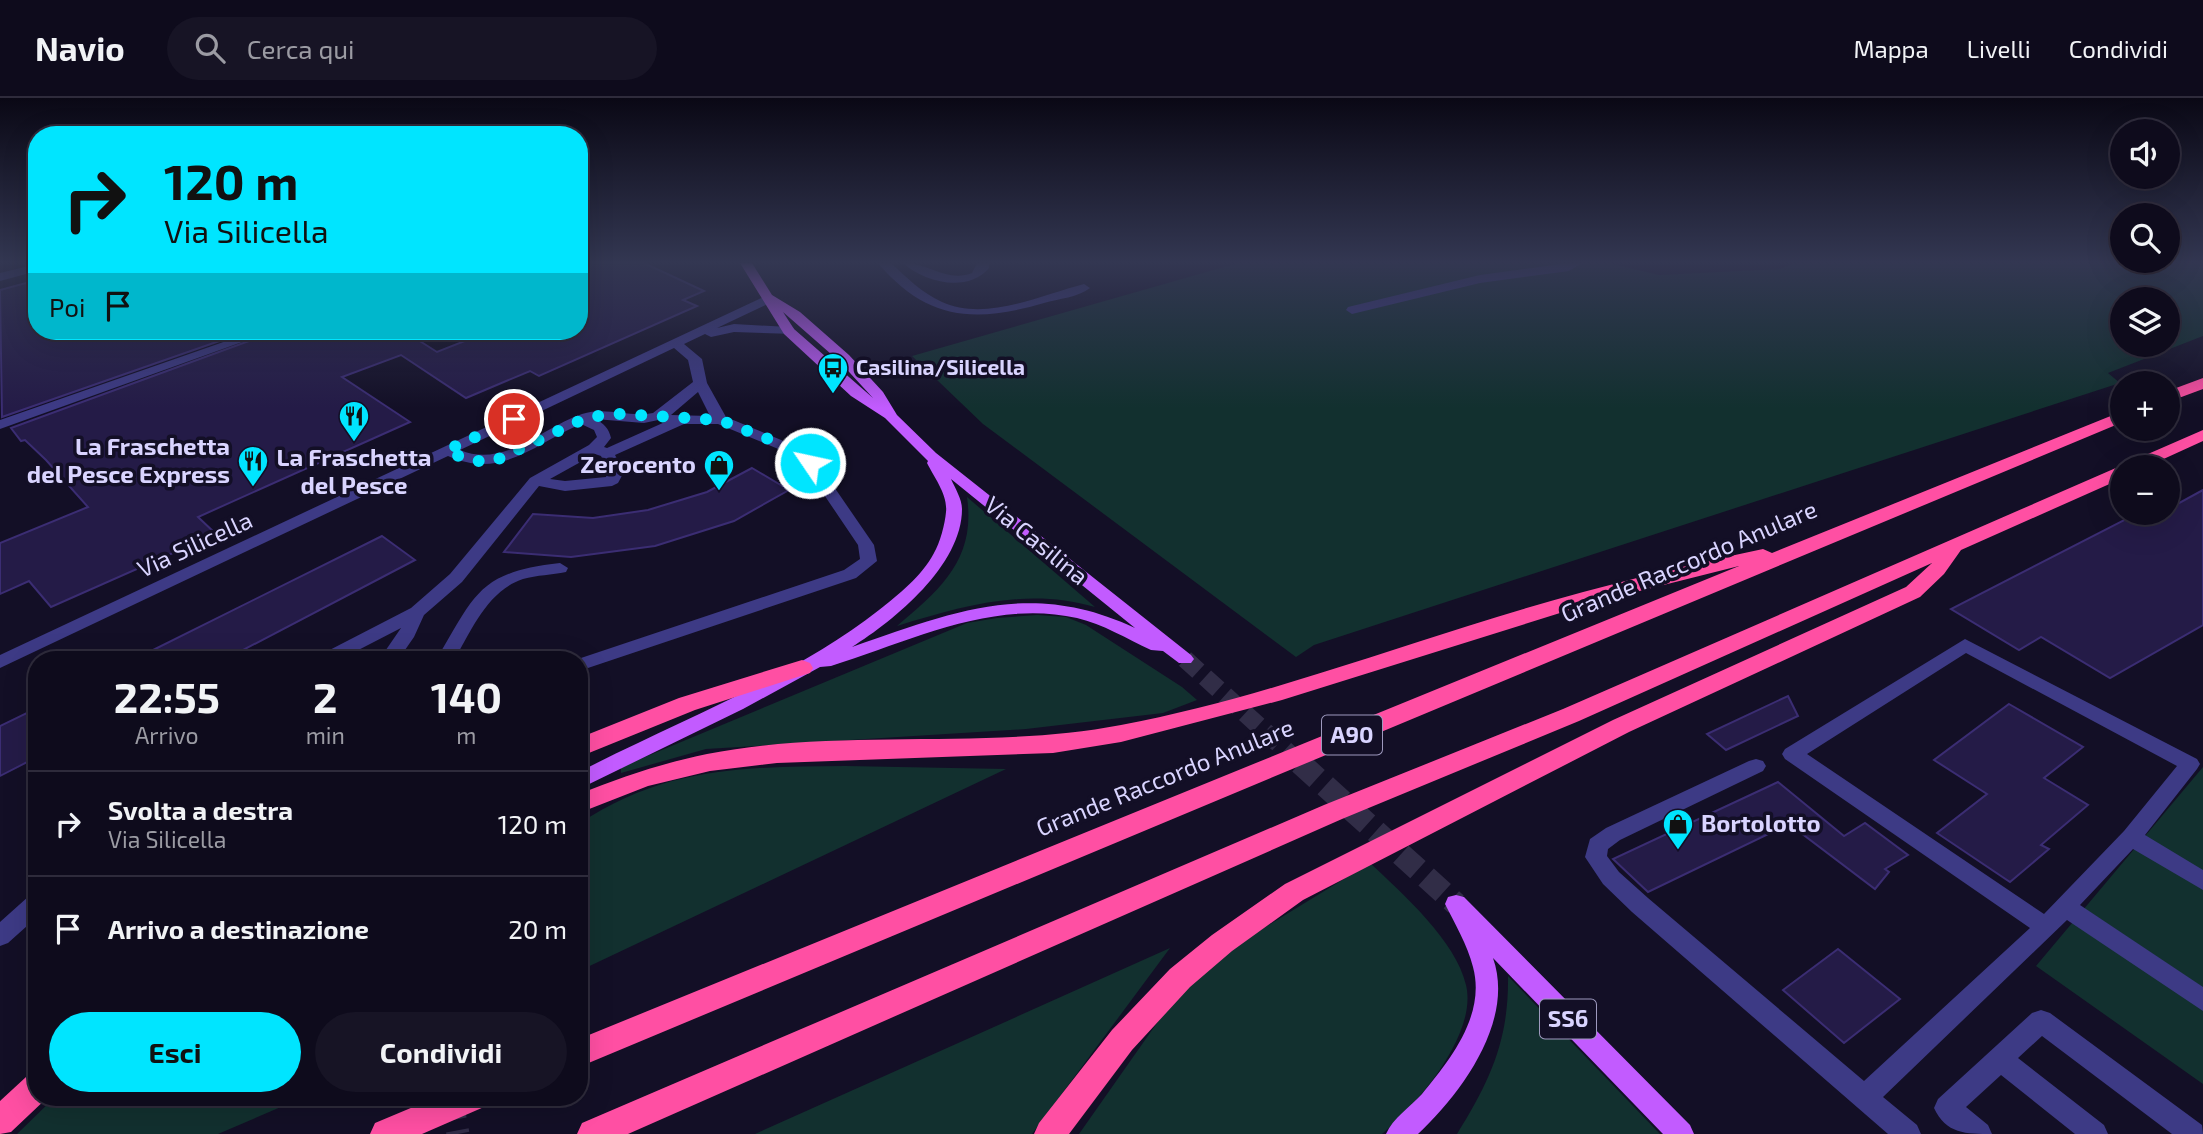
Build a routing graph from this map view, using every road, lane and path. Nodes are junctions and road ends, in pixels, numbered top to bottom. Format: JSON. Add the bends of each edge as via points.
{"nodes":[{"id":1,"x":742,"y":311,"type":"edge"},
{"id":2,"x":775,"y":311,"type":"edge"},
{"id":3,"x":790,"y":311,"type":"edge"},
{"id":4,"x":958,"y":311,"type":"edge"},
{"id":5,"x":982,"y":311,"type":"edge"},
{"id":6,"x":789,"y":331,"type":"junction"},
{"id":7,"x":241,"y":340,"type":"edge"},
{"id":8,"x":674,"y":343,"type":"junction"},
{"id":9,"x":700,"y":383,"type":"junction"},
{"id":10,"x":2203,"y":383,"type":"edge"},
{"id":11,"x":2180,"y":392,"type":"edge"},
{"id":12,"x":891,"y":417,"type":"junction"},
{"id":13,"x":652,"y":418,"type":"junction"},
{"id":14,"x":682,"y":419,"type":"junction"},
{"id":15,"x":581,"y":420,"type":"junction"},
{"id":16,"x":720,"y":420,"type":"junction"},
{"id":17,"x":2110,"y":421,"type":"edge"},
{"id":18,"x":0,"y":425,"type":"edge"},
{"id":19,"x":2203,"y":435,"type":"edge"},
{"id":20,"x":447,"y":450,"type":"junction"},
{"id":21,"x":601,"y":451,"type":"junction"},
{"id":22,"x":2159,"y":455,"type":"edge"},
{"id":23,"x":931,"y":456,"type":"junction"},
{"id":24,"x":2110,"y":477,"type":"edge"},
{"id":25,"x":535,"y":481,"type":"junction"},
{"id":26,"x":1813,"y":545,"type":"junction"},
{"id":27,"x":1952,"y":548,"type":"junction"},
{"id":28,"x":560,"y":568,"type":"dead end"},
{"id":29,"x":417,"y":612,"type":"junction"},
{"id":30,"x":341,"y":651,"type":"edge"},
{"id":31,"x":395,"y":651,"type":"edge"},
{"id":32,"x":451,"y":651,"type":"edge"},
{"id":33,"x":0,"y":662,"type":"edge"},
{"id":34,"x":588,"y":662,"type":"edge"},
{"id":35,"x":802,"y":668,"type":"junction"},
{"id":36,"x":588,"y":744,"type":"edge"},
{"id":37,"x":1756,"y":766,"type":"dead end"},
{"id":38,"x":588,"y":777,"type":"edge"},
{"id":39,"x":588,"y":801,"type":"edge"},
{"id":40,"x":2131,"y":837,"type":"junction"},
{"id":41,"x":2203,"y":881,"type":"edge"},
{"id":42,"x":2065,"y":907,"type":"junction"},
{"id":43,"x":28,"y":911,"type":"edge"},
{"id":44,"x":2046,"y":927,"type":"junction"},
{"id":45,"x":0,"y":936,"type":"edge"},
{"id":46,"x":2203,"y":1000,"type":"edge"},
{"id":47,"x":588,"y":1049,"type":"edge"},
{"id":48,"x":2000,"y":1059,"type":"junction"},
{"id":49,"x":28,"y":1095,"type":"edge"},
{"id":50,"x":1865,"y":1097,"type":"junction"},
{"id":51,"x":452,"y":1106,"type":"edge"},
{"id":52,"x":0,"y":1121,"type":"edge"},
{"id":53,"x":1901,"y":1128,"type":"edge"},
{"id":54,"x":386,"y":1134,"type":"edge"},
{"id":55,"x":593,"y":1134,"type":"edge"},
{"id":56,"x":1050,"y":1134,"type":"edge"},
{"id":57,"x":1399,"y":1134,"type":"edge"},
{"id":58,"x":1681,"y":1134,"type":"edge"},
{"id":59,"x":1979,"y":1134,"type":"edge"},
{"id":60,"x":2095,"y":1134,"type":"edge"},
{"id":61,"x":2193,"y":1134,"type":"edge"}],
"edges":[{"from":1,"to":8,"type":"street","name":"Via Silicella"},
{"from":2,"to":6,"type":"main road","name":"Via Casilina"},
{"from":3,"to":12,"type":"main road","name":"Via Casilina","via":[[844,358],[878,395]]},
{"from":4,"to":5,"type":"street"},
{"from":6,"to":8,"type":"street","name":"Via Silicella","via":[[734,328]]},
{"from":6,"to":12,"type":"main road","name":"Via Casilina","via":[[849,388]]},
{"from":7,"to":18,"type":"street"},
{"from":8,"to":9,"type":"street","via":[[693,355]]},
{"from":8,"to":20,"type":"street","name":"Via Silicella"},
{"from":9,"to":13,"type":"street"},
{"from":9,"to":16,"type":"street"},
{"from":10,"to":11,"type":"highway"},
{"from":12,"to":23,"type":"main road","name":"Via Casilina"},
{"from":13,"to":14,"type":"street"},
{"from":13,"to":15,"type":"street","via":[[612,414]]},
{"from":14,"to":16,"type":"street"},
{"from":14,"to":21,"type":"street"},
{"from":15,"to":20,"type":"street","via":[[492,462],[466,460]]},
{"from":15,"to":21,"type":"street","via":[[603,430]]},
{"from":16,"to":34,"type":"street","via":[[805,458],[866,545],[869,561],[850,574]]},
{"from":17,"to":26,"type":"highway","name":"Grande Raccordo Anulare","number":"A90"},
{"from":19,"to":22,"type":"highway"},
{"from":20,"to":33,"type":"street","name":"Via Silicella"},
{"from":21,"to":25,"type":"street"},
{"from":21,"to":25,"type":"street","via":[[616,472],[607,483],[572,486]]},
{"from":23,"to":35,"type":"main road","via":[[950,494],[954,514],[938,561],[898,606]]},
{"from":23,"to":35,"type":"main road","name":"Via Casilina","via":[[1185,659],[1086,615],[1028,608],[961,618]]},
{"from":24,"to":27,"type":"highway","number":"A90"},
{"from":25,"to":29,"type":"street","via":[[457,578]]},
{"from":26,"to":39,"type":"highway","via":[[1621,587],[1122,734],[998,748],[720,761],[654,775]]},
{"from":26,"to":47,"type":"highway","name":"Grande Raccordo Anulare","number":"A90"},
{"from":27,"to":55,"type":"highway","number":"A90"},
{"from":27,"to":56,"type":"highway","via":[[1913,592],[1621,726],[1282,900],[1194,964],[1161,997],[1102,1064]]},
{"from":28,"to":32,"type":"street","via":[[527,571],[499,581]]},
{"from":29,"to":30,"type":"street"},
{"from":29,"to":31,"type":"street"},
{"from":35,"to":36,"type":"highway","via":[[699,700]]},
{"from":35,"to":38,"type":"main road"},
{"from":37,"to":50,"type":"street","via":[[1613,834],[1598,845],[1596,857],[1640,905]]},
{"from":40,"to":41,"type":"street"},
{"from":40,"to":42,"type":"street"},
{"from":40,"to":44,"type":"street","via":[[2190,764],[1965,645],[1792,754]]},
{"from":42,"to":44,"type":"street"},
{"from":42,"to":46,"type":"street"},
{"from":43,"to":45,"type":"street"},
{"from":44,"to":50,"type":"street"},
{"from":48,"to":59,"type":"street","via":[[1948,1108]]},
{"from":48,"to":60,"type":"street"},
{"from":48,"to":61,"type":"street","via":[[2041,1021]]},
{"from":49,"to":52,"type":"highway"},
{"from":50,"to":53,"type":"street"},
{"from":51,"to":54,"type":"highway"},
{"from":57,"to":58,"type":"main road","number":"SS6","via":[[1450,1079],[1484,1009],[1488,988],[1485,966],[1456,904]]}]}
